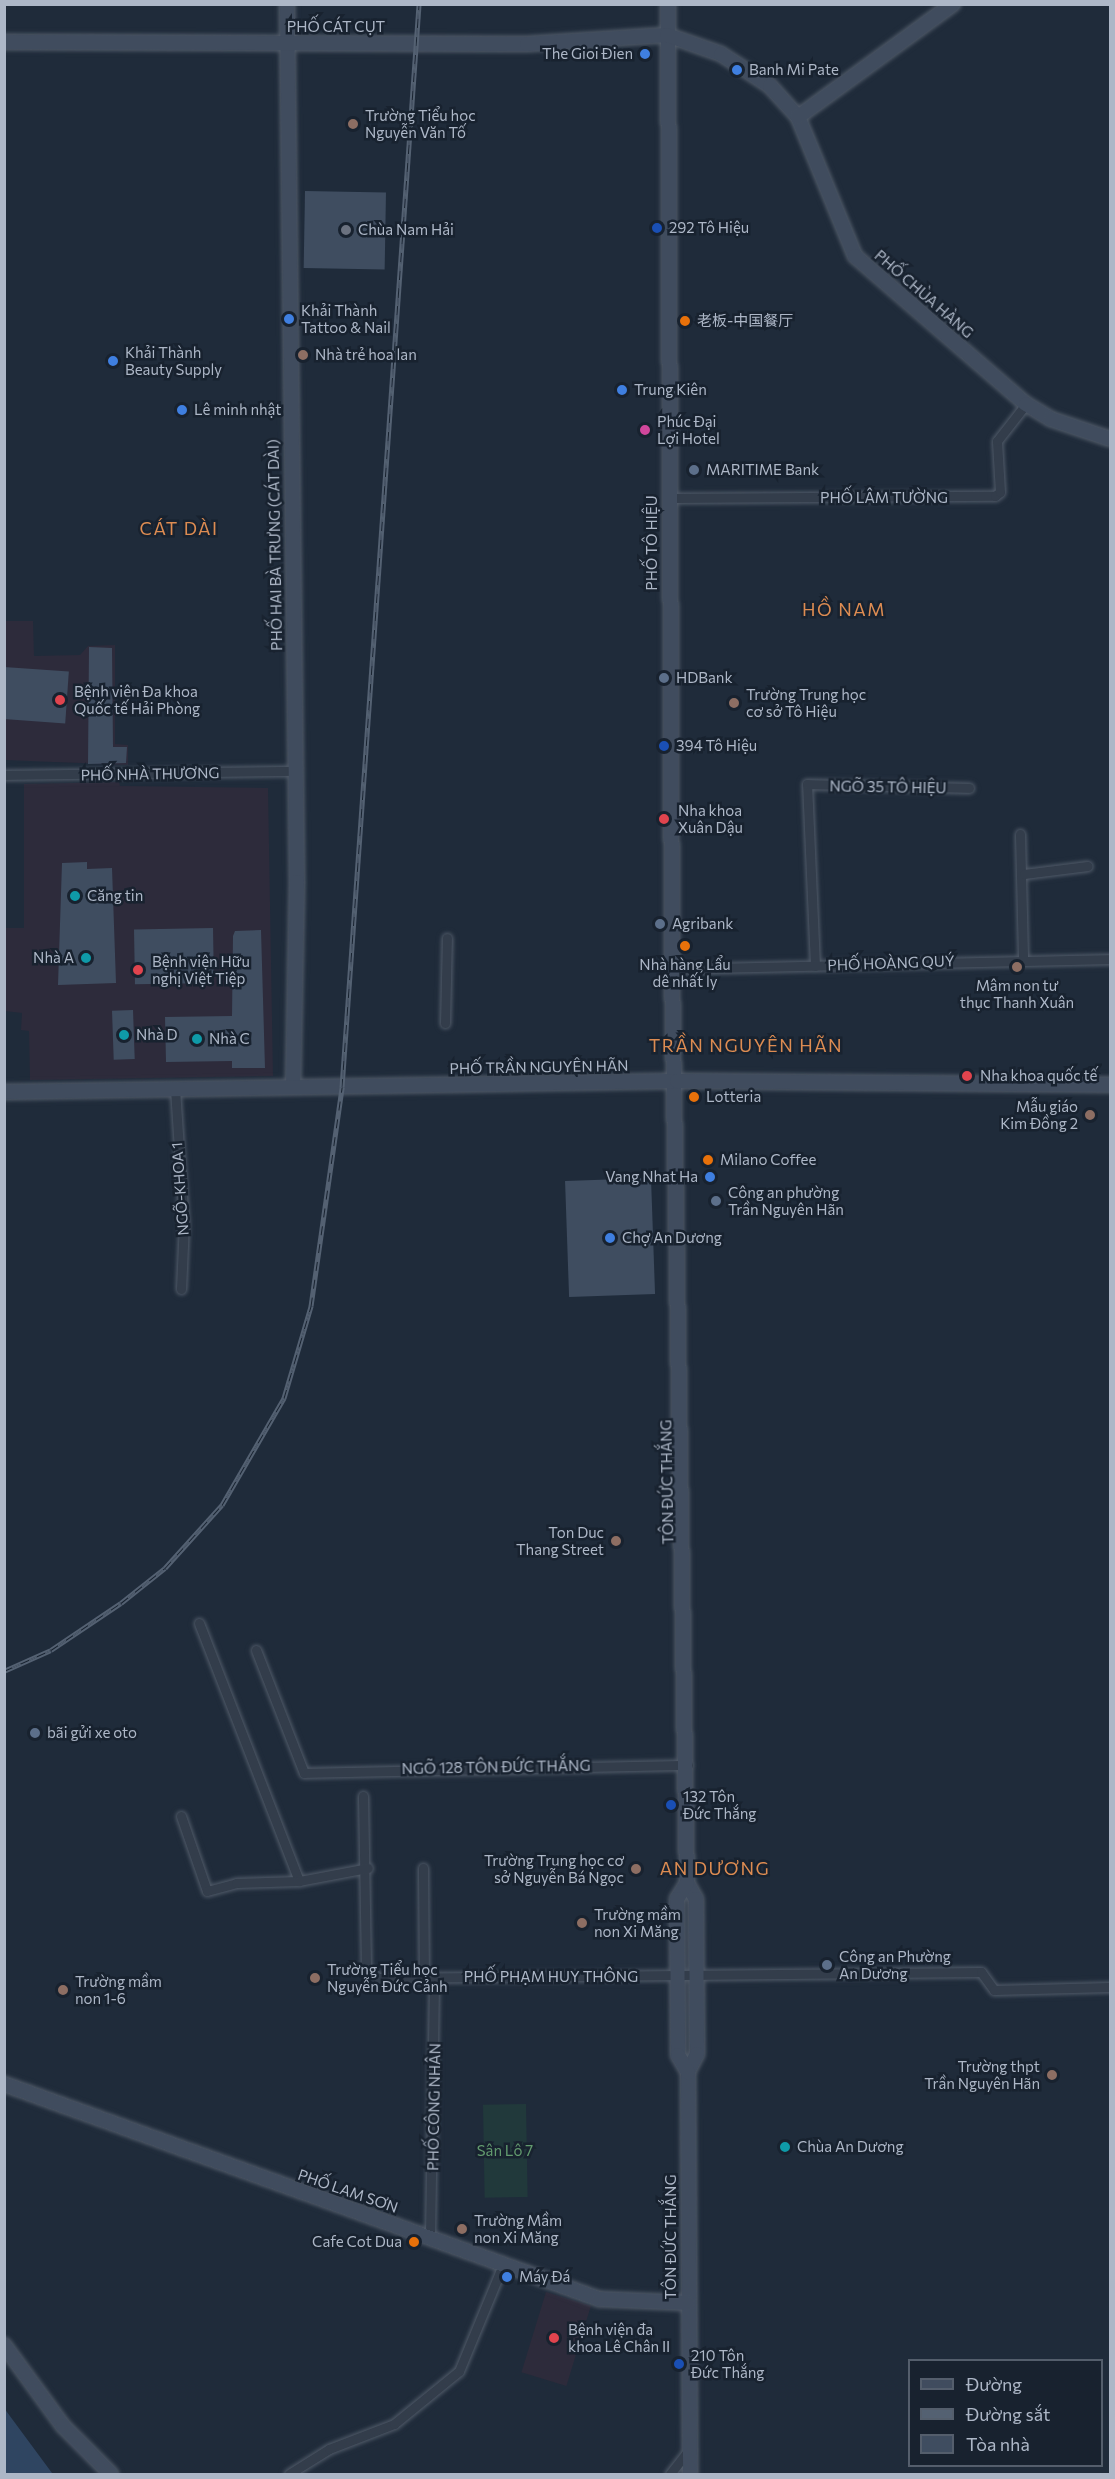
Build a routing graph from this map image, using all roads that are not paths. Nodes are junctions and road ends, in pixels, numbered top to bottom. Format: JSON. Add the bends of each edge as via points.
{"nodes":[{"id":1,"x":287,"y":4,"type":"edge"},
{"id":2,"x":668,"y":4,"type":"edge"},
{"id":3,"x":953,"y":4,"type":"edge"},
{"id":4,"x":667,"y":35,"type":"junction"},
{"id":5,"x":4,"y":42,"type":"edge"},
{"id":6,"x":287,"y":44,"type":"junction"},
{"id":7,"x":798,"y":117,"type":"junction"},
{"id":8,"x":1026,"y":404,"type":"junction"},
{"id":9,"x":1110,"y":439,"type":"edge"},
{"id":10,"x":669,"y":498,"type":"junction"},
{"id":11,"x":295,"y":771,"type":"junction"},
{"id":12,"x":4,"y":775,"type":"edge"},
{"id":13,"x":969,"y":788,"type":"dead end"},
{"id":14,"x":1020,"y":834,"type":"dead end"},
{"id":15,"x":1088,"y":866,"type":"dead end"},
{"id":16,"x":1024,"y":874,"type":"junction"},
{"id":17,"x":447,"y":938,"type":"dead end"},
{"id":18,"x":1110,"y":959,"type":"edge"},
{"id":19,"x":1023,"y":960,"type":"junction"},
{"id":20,"x":815,"y":966,"type":"junction"},
{"id":21,"x":672,"y":969,"type":"junction"},
{"id":22,"x":445,"y":1023,"type":"dead end"},
{"id":23,"x":677,"y":1080,"type":"junction"},
{"id":24,"x":1110,"y":1085,"type":"edge"},
{"id":25,"x":292,"y":1086,"type":"junction"},
{"id":26,"x":175,"y":1089,"type":"junction"},
{"id":27,"x":4,"y":1092,"type":"edge"},
{"id":28,"x":181,"y":1289,"type":"dead end"},
{"id":29,"x":199,"y":1623,"type":"dead end"},
{"id":30,"x":256,"y":1650,"type":"dead end"},
{"id":31,"x":688,"y":1765,"type":"junction"},
{"id":32,"x":363,"y":1796,"type":"dead end"},
{"id":33,"x":181,"y":1816,"type":"dead end"},
{"id":34,"x":368,"y":1868,"type":"junction"},
{"id":35,"x":423,"y":1868,"type":"dead end"},
{"id":36,"x":299,"y":1881,"type":"junction"},
{"id":37,"x":687,"y":1883,"type":"junction"},
{"id":38,"x":434,"y":1976,"type":"junction"},
{"id":39,"x":424,"y":1977,"type":"junction"},
{"id":40,"x":677,"y":1977,"type":"junction"},
{"id":41,"x":696,"y":1977,"type":"junction"},
{"id":42,"x":1110,"y":1987,"type":"edge"},
{"id":43,"x":688,"y":2072,"type":"junction"},
{"id":44,"x":4,"y":2085,"type":"edge"},
{"id":45,"x":430,"y":2237,"type":"junction"},
{"id":46,"x":503,"y":2265,"type":"junction"},
{"id":47,"x":688,"y":2303,"type":"junction"},
{"id":48,"x":4,"y":2344,"type":"edge"},
{"id":49,"x":690,"y":2448,"type":"junction"},
{"id":50,"x":111,"y":2475,"type":"edge"},
{"id":51,"x":289,"y":2475,"type":"edge"},
{"id":52,"x":670,"y":2475,"type":"edge"},
{"id":53,"x":690,"y":2475,"type":"edge"}],
"edges":[{"from":1,"to":6,"type":"main road","name":"PHỐ HAI BÀ TRƯNG (CÁT DÀI)"},
{"from":2,"to":4,"type":"main road","name":"PHỐ TÔ HIỆU"},
{"from":3,"to":7,"type":"main road"},
{"from":4,"to":6,"type":"main road","name":"PHỐ CÁT CỤT","via":[[527,44]]},
{"from":4,"to":7,"type":"main road","name":"PHỐ CHÙA HÀNG","via":[[721,54],[770,86]]},
{"from":4,"to":10,"type":"main road","name":"PHỐ TÔ HIỆU"},
{"from":5,"to":6,"type":"main road","name":"PHỐ CÁT CỤT"},
{"from":6,"to":11,"type":"main road","name":"PHỐ HAI BÀ TRƯNG (CÁT DÀI)"},
{"from":7,"to":8,"type":"main road","name":"PHỐ CHÙA HÀNG","via":[[855,256]]},
{"from":8,"to":9,"type":"main road","name":"PHỐ CHÙA HÀNG","via":[[1059,423]]},
{"from":8,"to":10,"type":"street","name":"PHỐ LÂM TƯỜNG","via":[[997,441],[1000,492],[995,496]]},
{"from":10,"to":21,"type":"main road","name":"PHỐ TÔ HIỆU"},
{"from":11,"to":12,"type":"street","name":"PHỐ NHÀ THƯƠNG"},
{"from":11,"to":25,"type":"main road","name":"PHỐ HAI BÀ TRƯNG (CÁT DÀI)"},
{"from":13,"to":20,"type":"street","name":"NGÕ 35 TÔ HIỆU","via":[[807,784]]},
{"from":14,"to":16,"type":"street"},
{"from":15,"to":16,"type":"street"},
{"from":16,"to":19,"type":"street"},
{"from":17,"to":22,"type":"street"},
{"from":18,"to":19,"type":"street","name":"PHỐ HOÀNG QUÝ"},
{"from":19,"to":20,"type":"street","name":"PHỐ HOÀNG QUÝ"},
{"from":20,"to":21,"type":"street","name":"PHỐ HOÀNG QUÝ"},
{"from":21,"to":23,"type":"main road","name":"PHỐ TÔ HIỆU"},
{"from":23,"to":24,"type":"main road","name":"PHỐ TRẦN NGUYÊN HÃN"},
{"from":23,"to":25,"type":"main road","name":"PHỐ TRẦN NGUYÊN HÃN"},
{"from":23,"to":31,"type":"main road","name":"TÔN ĐỨC THẮNG"},
{"from":25,"to":26,"type":"main road","name":"PHỐ TRẦN NGUYÊN HÃN"},
{"from":26,"to":27,"type":"main road","name":"PHỐ TRẦN NGUYÊN HÃN"},
{"from":26,"to":28,"type":"street","name":"NGÕ-KHOA 1","via":[[184,1223]]},
{"from":29,"to":36,"type":"street"},
{"from":30,"to":31,"type":"street","name":"NGÕ 128 TÔN ĐỨC THẮNG","via":[[304,1773]]},
{"from":31,"to":37,"type":"main road","name":"TÔN ĐỨC THẮNG"},
{"from":32,"to":34,"type":"street","name":"PHỐ PHẠM HUY THÔNG"},
{"from":33,"to":36,"type":"street","via":[[207,1891],[236,1883]]},
{"from":34,"to":36,"type":"street"},
{"from":34,"to":39,"type":"street","name":"PHỐ PHẠM HUY THÔNG","via":[[366,1967],[378,1978]]},
{"from":35,"to":39,"type":"street"},
{"from":37,"to":40,"type":"main road","name":"TÔN ĐỨC THẮNG","via":[[676,1899]]},
{"from":37,"to":41,"type":"main road","name":"TÔN ĐỨC THẮNG","via":[[696,1899]]},
{"from":38,"to":39,"type":"street","name":"PHỐ PHẠM HUY THÔNG"},
{"from":38,"to":40,"type":"street","name":"PHỐ PHẠM HUY THÔNG"},
{"from":38,"to":45,"type":"street","name":"PHỐ CÔNG NHÂN"},
{"from":40,"to":41,"type":"street","name":"PHỐ PHẠM HUY THÔNG"},
{"from":40,"to":43,"type":"main road","name":"TÔN ĐỨC THẮNG","via":[[678,2055]]},
{"from":41,"to":42,"type":"street","name":"PHỐ PHẠM HUY THÔNG","via":[[981,1972],[994,1990]]},
{"from":41,"to":43,"type":"main road","name":"TÔN ĐỨC THẮNG","via":[[697,2054]]},
{"from":43,"to":47,"type":"main road","name":"TÔN ĐỨC THẮNG"},
{"from":44,"to":45,"type":"main road","name":"PHỐ LAM SƠN"},
{"from":45,"to":46,"type":"main road","name":"PHỐ LAM SƠN"},
{"from":46,"to":47,"type":"main road","name":"PHỐ LAM SƠN","via":[[599,2299]]},
{"from":46,"to":51,"type":"street","via":[[459,2371],[394,2424],[329,2449]]},
{"from":47,"to":49,"type":"main road","name":"TÔN ĐỨC THẮNG"},
{"from":48,"to":50,"type":"main road","via":[[63,2426]]},
{"from":49,"to":52,"type":"street"},
{"from":49,"to":53,"type":"main road","name":"TÔN ĐỨC THẮNG"}]}
